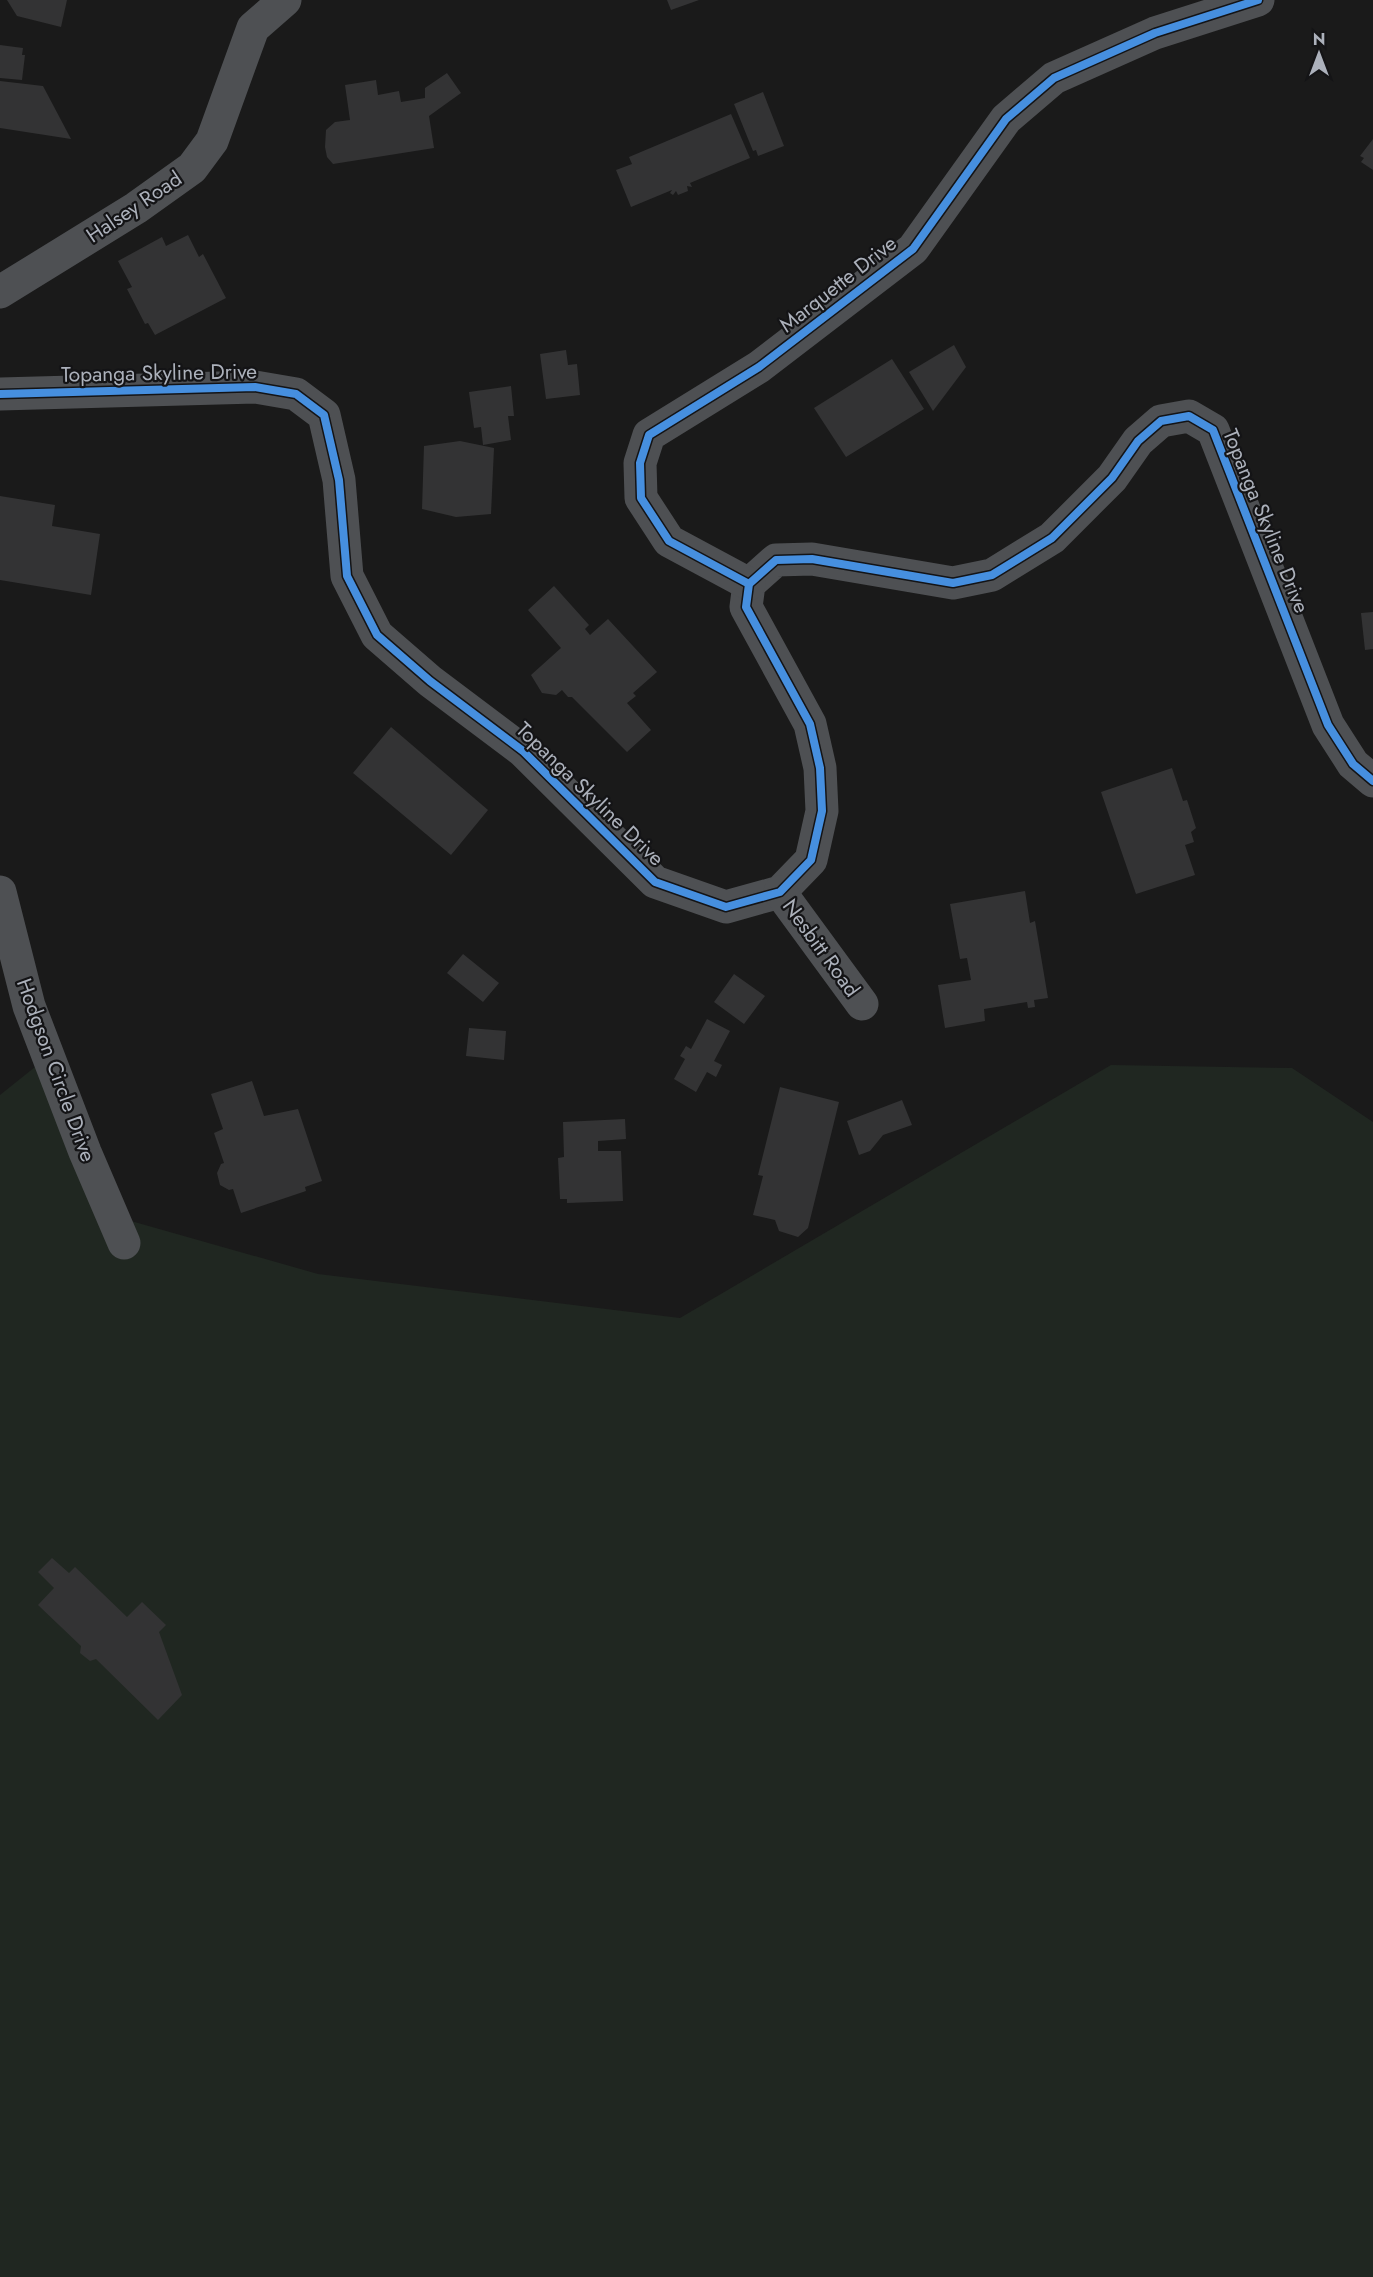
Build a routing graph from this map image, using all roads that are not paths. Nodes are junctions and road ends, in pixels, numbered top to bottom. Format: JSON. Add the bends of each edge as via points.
{"nodes":[{"id":1,"x":285,"y":0,"type":"edge"},
{"id":2,"x":1258,"y":0,"type":"edge"},
{"id":3,"x":0,"y":292,"type":"edge"},
{"id":4,"x":0,"y":394,"type":"edge"},
{"id":5,"x":749,"y":584,"type":"junction"},
{"id":6,"x":1373,"y":781,"type":"edge"},
{"id":7,"x":0,"y":892,"type":"edge"},
{"id":8,"x":780,"y":892,"type":"junction"},
{"id":9,"x":862,"y":1004,"type":"dead end"},
{"id":10,"x":124,"y":1243,"type":"dead end"}],
"edges":[{"from":1,"to":3,"type":"street","name":"Halsey Road","via":[[253,28],[212,141],[192,168],[136,208]]},
{"from":2,"to":5,"type":"street","name":"Marquette Drive","via":[[1155,33],[1054,78],[1006,119],[913,249],[759,367],[649,435],[640,464],[641,498],[669,541]]},
{"from":4,"to":8,"type":"street","name":"Topanga Skyline Drive","via":[[255,387],[296,394],[324,415],[339,480],[347,576],[377,635],[430,681],[523,751],[655,882],[726,907]]},
{"from":5,"to":6,"type":"street","name":"Topanga Skyline Drive","via":[[776,560],[812,559],[953,584],[992,575],[1052,538],[1112,478],[1138,441],[1161,421],[1190,416],[1213,430],[1328,725],[1353,764]]},
{"from":5,"to":8,"type":"street","via":[[746,607],[810,724],[820,768],[822,812],[811,860]]},
{"from":7,"to":10,"type":"street","name":"Hodgson Circle Drive","via":[[29,1006],[84,1152]]},
{"from":8,"to":9,"type":"street","name":"Nesbitt Road"}]}
